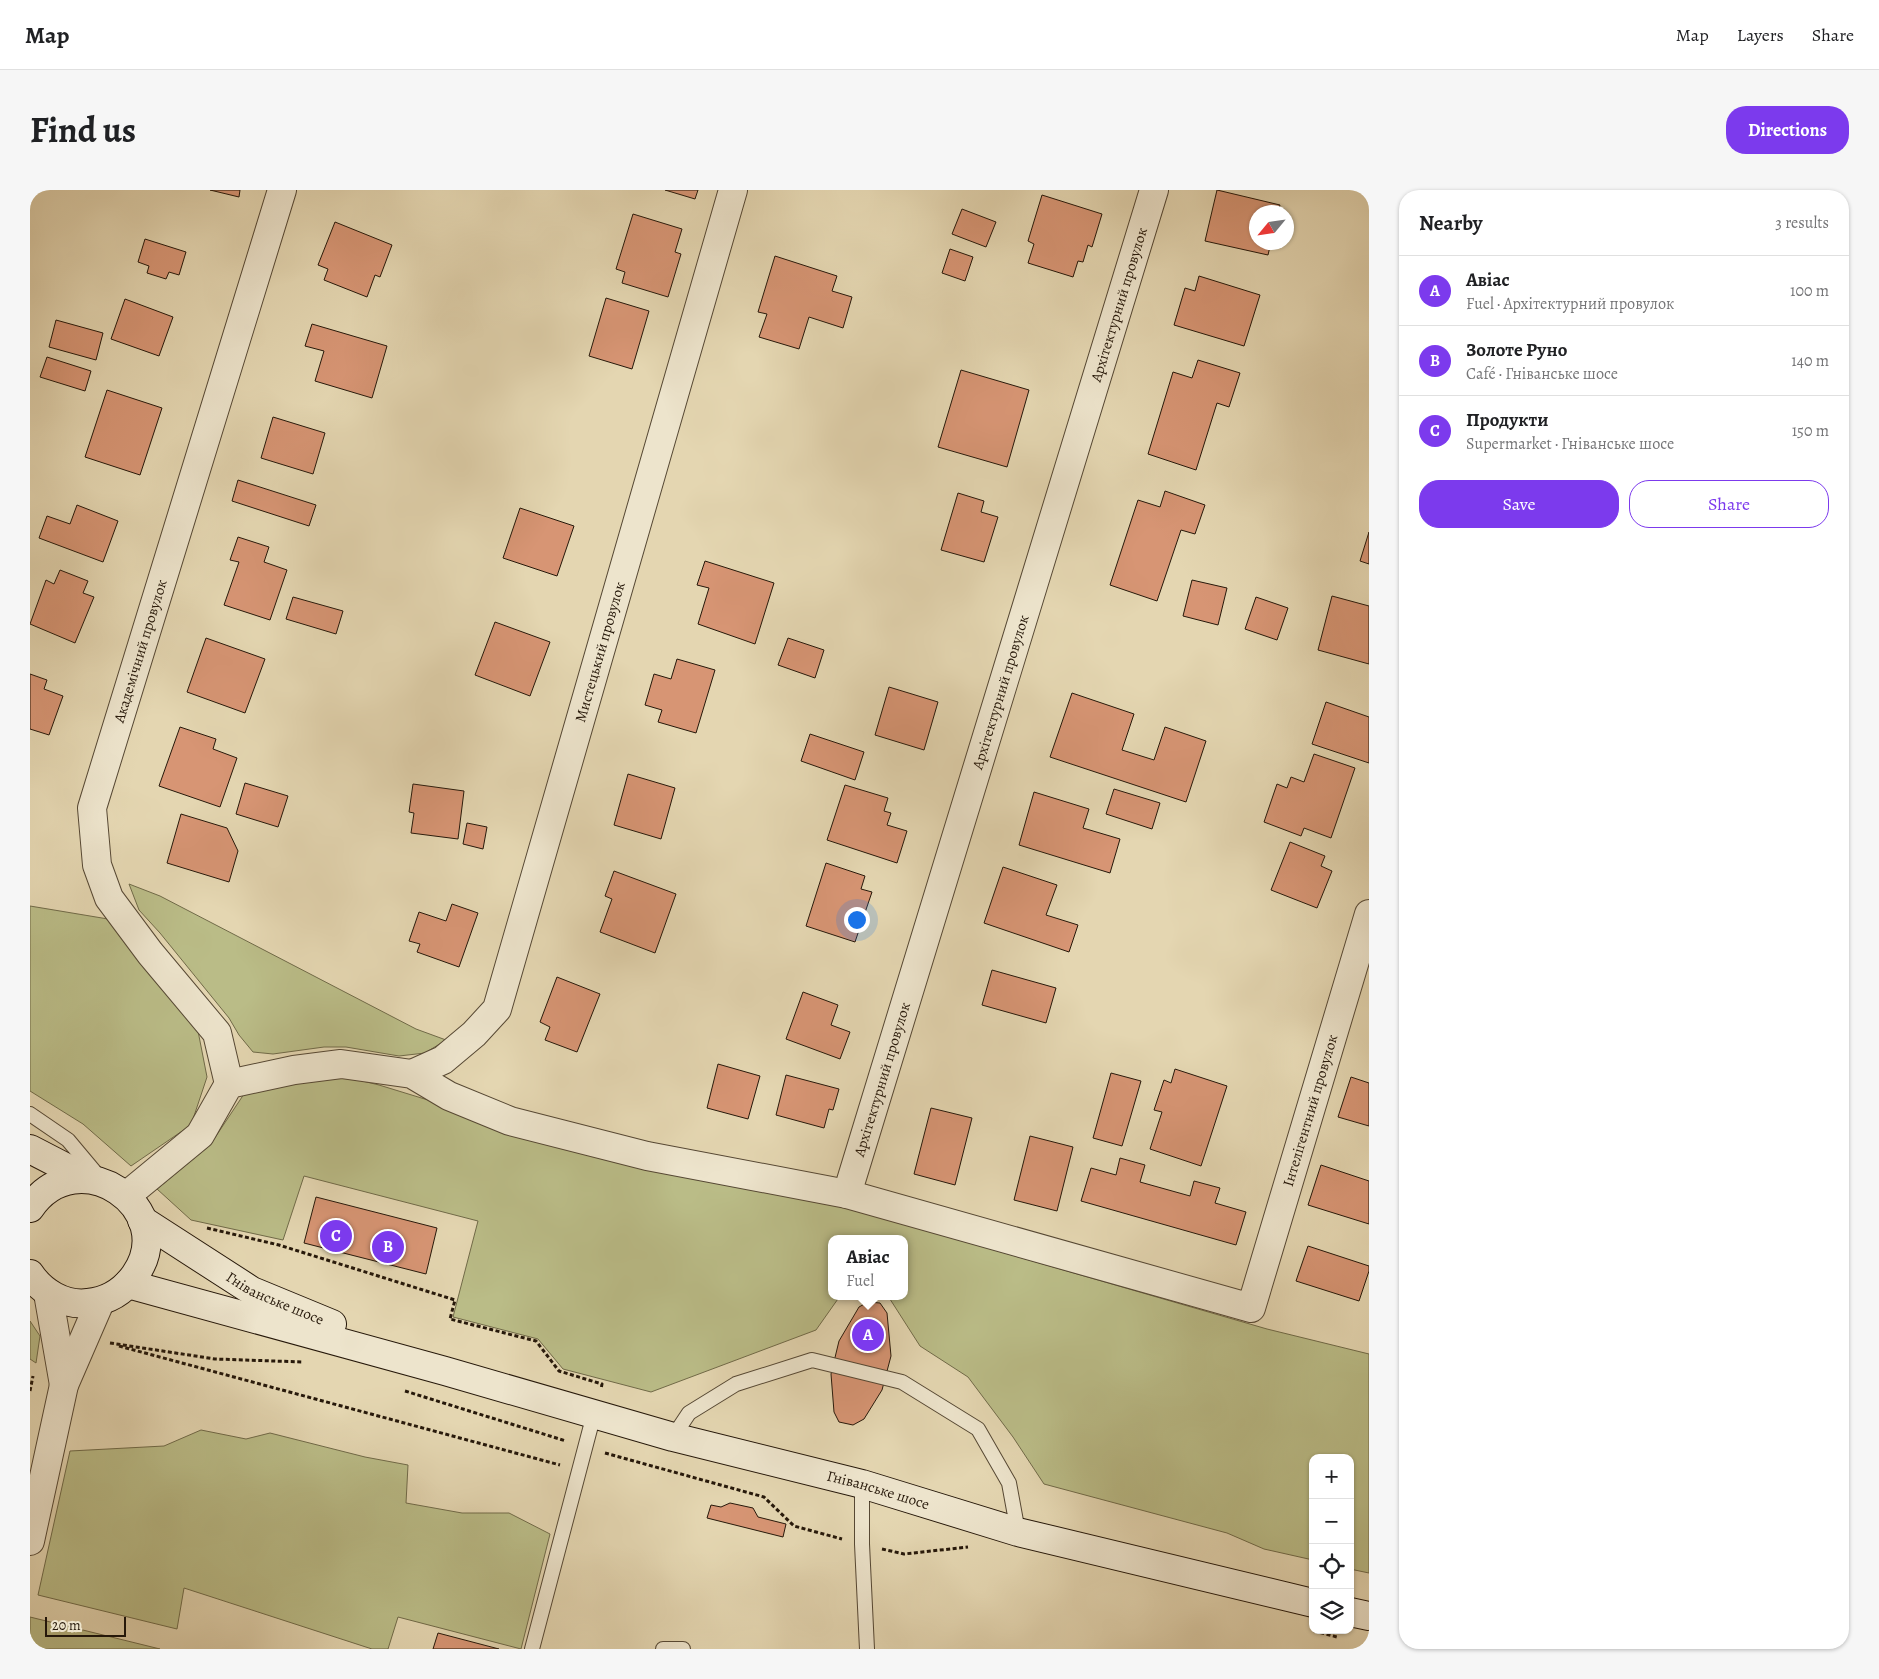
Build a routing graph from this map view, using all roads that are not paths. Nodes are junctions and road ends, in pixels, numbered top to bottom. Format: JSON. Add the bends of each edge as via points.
{"nodes":[{"id":1,"x":282,"y":190,"type":"edge"},
{"id":2,"x":733,"y":190,"type":"edge"},
{"id":3,"x":1154,"y":190,"type":"edge"},
{"id":4,"x":1369,"y":914,"type":"edge"},
{"id":5,"x":412,"y":1074,"type":"junction"},
{"id":6,"x":229,"y":1084,"type":"junction"},
{"id":7,"x":30,"y":1114,"type":"edge"},
{"id":8,"x":30,"y":1149,"type":"edge"},
{"id":9,"x":95,"y":1180,"type":"junction"},
{"id":10,"x":847,"y":1194,"type":"junction"},
{"id":11,"x":126,"y":1196,"type":"junction"},
{"id":12,"x":30,"y":1208,"type":"edge"},
{"id":13,"x":142,"y":1220,"type":"junction"},
{"id":14,"x":30,"y":1274,"type":"edge"},
{"id":15,"x":128,"y":1284,"type":"junction"},
{"id":16,"x":48,"y":1293,"type":"junction"},
{"id":17,"x":100,"y":1302,"type":"junction"},
{"id":18,"x":445,"y":1371,"type":"junction"},
{"id":19,"x":64,"y":1385,"type":"junction"},
{"id":20,"x":594,"y":1414,"type":"junction"},
{"id":21,"x":673,"y":1437,"type":"junction"},
{"id":22,"x":862,"y":1484,"type":"junction"},
{"id":23,"x":1018,"y":1532,"type":"junction"},
{"id":24,"x":30,"y":1541,"type":"edge"},
{"id":25,"x":1309,"y":1602,"type":"edge"},
{"id":26,"x":1354,"y":1613,"type":"edge"},
{"id":27,"x":1369,"y":1616,"type":"edge"},
{"id":28,"x":532,"y":1649,"type":"edge"},
{"id":29,"x":663,"y":1649,"type":"edge"},
{"id":30,"x":683,"y":1649,"type":"edge"},
{"id":31,"x":867,"y":1649,"type":"edge"}],
"edges":[{"from":1,"to":6,"type":"street","name":"Академічний провулок","via":[[92,808],[97,864],[109,898],[217,1034]]},
{"from":2,"to":5,"type":"street","name":"Мистецький провулок","via":[[497,1008],[444,1060]]},
{"from":3,"to":10,"type":"street","name":"Архітектурний провулок"},
{"from":4,"to":10,"type":"street","name":"Інтелігентний провулок","via":[[1251,1308]]},
{"from":5,"to":6,"type":"street","via":[[341,1064]]},
{"from":5,"to":10,"type":"street","via":[[449,1096],[510,1121],[647,1156]]},
{"from":6,"to":11,"type":"street","via":[[200,1135]]},
{"from":7,"to":9,"type":"lane","via":[[68,1140]]},
{"from":8,"to":9,"type":"street","name":"Гніванське шосе"},
{"from":9,"to":11,"type":"street","name":"Гніванське шосе"},
{"from":9,"to":12,"type":"street","via":[[72,1179],[56,1184]]},
{"from":11,"to":13,"type":"street","name":"Гніванське шосе"},
{"from":13,"to":15,"type":"street","name":"Гніванське шосе","via":[[146,1236],[144,1254]]},
{"from":13,"to":18,"type":"street","name":"Гніванське шосе","via":[[252,1291]]},
{"from":14,"to":16,"type":"street","name":"Гніванське шосе"},
{"from":15,"to":17,"type":"street","name":"Гніванське шосе"},
{"from":15,"to":18,"type":"street","name":"Гніванське шосе"},
{"from":16,"to":17,"type":"street","name":"Гніванське шосе","via":[[64,1301]]},
{"from":16,"to":19,"type":"street"},
{"from":17,"to":19,"type":"street"},
{"from":18,"to":20,"type":"street","name":"Гніванське шосе"},
{"from":19,"to":24,"type":"street"},
{"from":20,"to":21,"type":"street","name":"Гніванське шосе"},
{"from":20,"to":28,"type":"lane"},
{"from":21,"to":22,"type":"street","name":"Гніванське шосе"},
{"from":21,"to":23,"type":"lane","via":[[689,1414],[736,1384],[812,1360],[902,1382],[978,1429],[1009,1483]]},
{"from":22,"to":23,"type":"street","name":"Гніванське шосе"},
{"from":22,"to":31,"type":"lane"},
{"from":23,"to":25,"type":"street","name":"Гніванське шосе"},
{"from":26,"to":27,"type":"street"},
{"from":29,"to":30,"type":"lane"}]}
